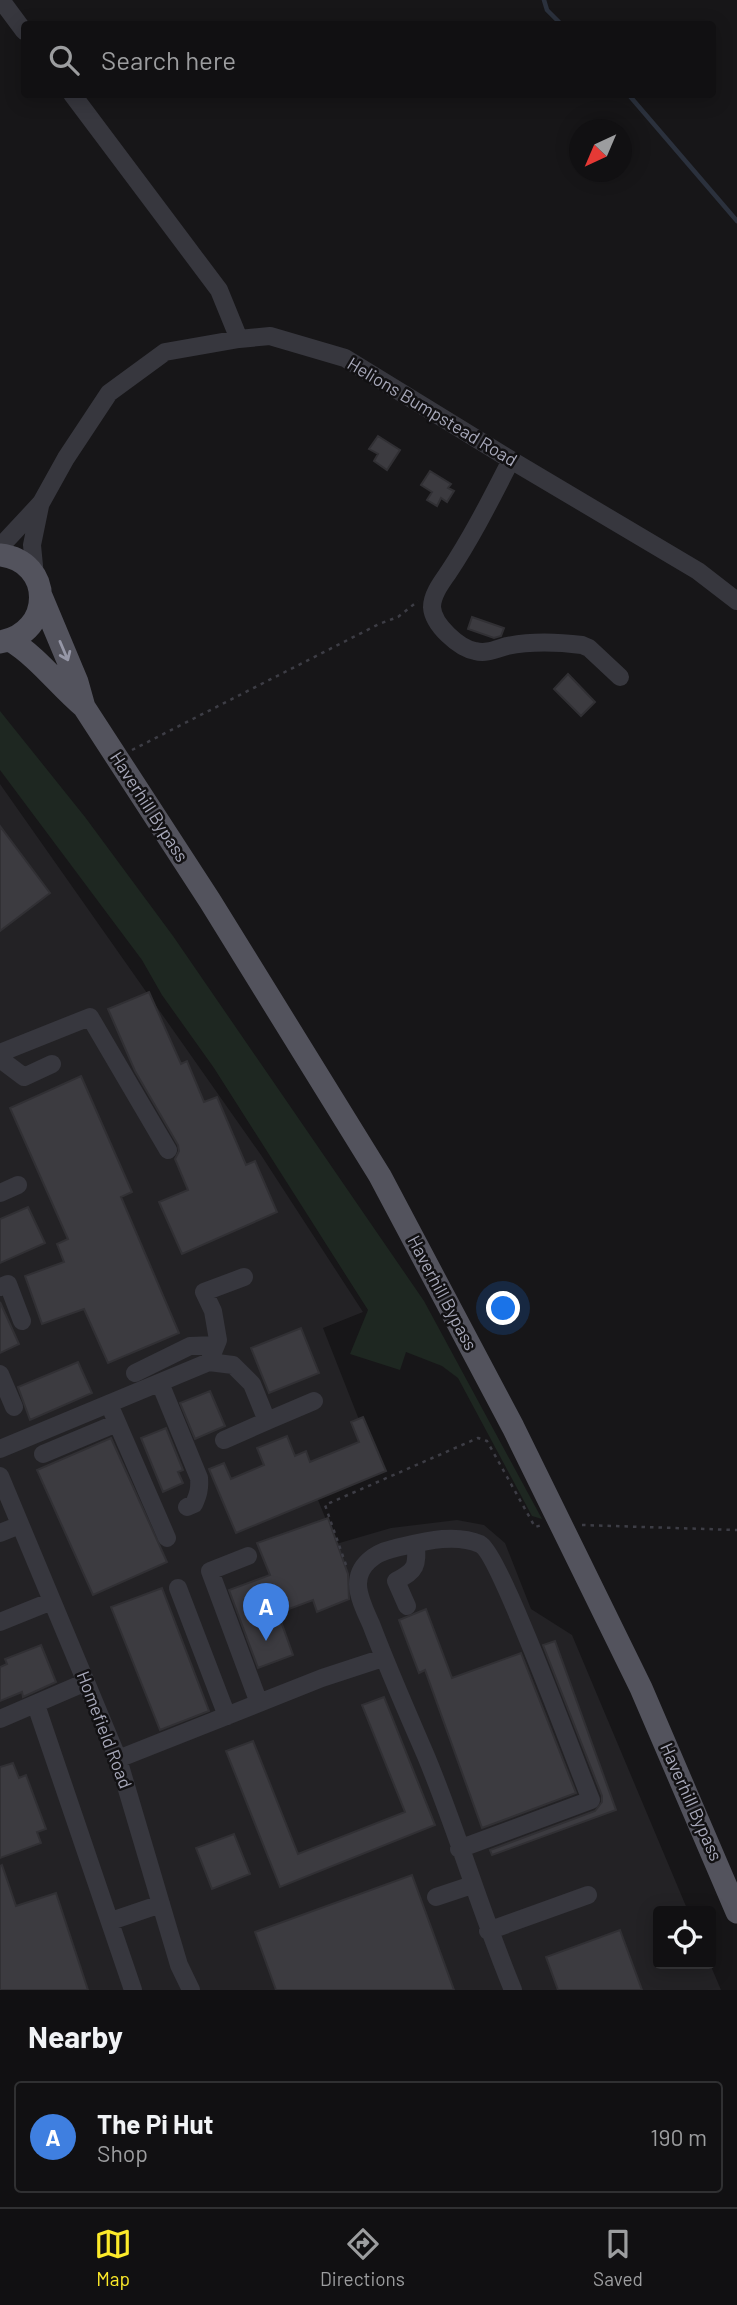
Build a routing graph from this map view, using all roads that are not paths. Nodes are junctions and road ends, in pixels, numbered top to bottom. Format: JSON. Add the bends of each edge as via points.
{"nodes":[{"id":1,"x":1,"y":0,"type":"edge"},
{"id":2,"x":21,"y":27,"type":"edge"},
{"id":3,"x":75,"y":98,"type":"edge"},
{"id":4,"x":239,"y":339,"type":"junction"},
{"id":5,"x":511,"y":460,"type":"junction"},
{"id":6,"x":40,"y":503,"type":"junction"},
{"id":7,"x":0,"y":547,"type":"edge"},
{"id":8,"x":0,"y":555,"type":"edge"},
{"id":9,"x":38,"y":586,"type":"junction"},
{"id":10,"x":737,"y":601,"type":"edge"},
{"id":11,"x":5,"y":641,"type":"edge"},
{"id":12,"x":620,"y":677,"type":"dead end"},
{"id":13,"x":84,"y":707,"type":"junction"},
{"id":14,"x":0,"y":1053,"type":"edge"},
{"id":15,"x":0,"y":1059,"type":"edge"},
{"id":16,"x":52,"y":1064,"type":"dead end"},
{"id":17,"x":168,"y":1150,"type":"dead end"},
{"id":18,"x":18,"y":1185,"type":"dead end"},
{"id":19,"x":0,"y":1193,"type":"edge"},
{"id":20,"x":244,"y":1276,"type":"dead end"},
{"id":21,"x":0,"y":1287,"type":"edge"},
{"id":22,"x":22,"y":1321,"type":"dead end"},
{"id":23,"x":213,"y":1354,"type":"junction"},
{"id":24,"x":135,"y":1373,"type":"dead end"},
{"id":25,"x":0,"y":1374,"type":"edge"},
{"id":26,"x":160,"y":1383,"type":"junction"},
{"id":27,"x":314,"y":1401,"type":"dead end"},
{"id":28,"x":109,"y":1404,"type":"junction"},
{"id":29,"x":14,"y":1407,"type":"dead end"},
{"id":30,"x":267,"y":1421,"type":"junction"},
{"id":31,"x":117,"y":1423,"type":"junction"},
{"id":32,"x":225,"y":1440,"type":"dead end"},
{"id":33,"x":0,"y":1449,"type":"edge"},
{"id":34,"x":43,"y":1454,"type":"dead end"},
{"id":35,"x":0,"y":1476,"type":"edge"},
{"id":36,"x":187,"y":1507,"type":"dead end"},
{"id":37,"x":20,"y":1525,"type":"junction"},
{"id":38,"x":0,"y":1533,"type":"edge"},
{"id":39,"x":167,"y":1538,"type":"dead end"},
{"id":40,"x":416,"y":1544,"type":"junction"},
{"id":41,"x":248,"y":1556,"type":"dead end"},
{"id":42,"x":178,"y":1588,"type":"dead end"},
{"id":43,"x":52,"y":1601,"type":"junction"},
{"id":44,"x":407,"y":1606,"type":"dead end"},
{"id":45,"x":0,"y":1622,"type":"edge"},
{"id":46,"x":383,"y":1658,"type":"junction"},
{"id":47,"x":86,"y":1682,"type":"junction"},
{"id":48,"x":259,"y":1703,"type":"junction"},
{"id":49,"x":36,"y":1705,"type":"junction"},
{"id":50,"x":227,"y":1716,"type":"junction"},
{"id":51,"x":0,"y":1719,"type":"edge"},
{"id":52,"x":118,"y":1759,"type":"junction"},
{"id":53,"x":459,"y":1849,"type":"junction"},
{"id":54,"x":472,"y":1885,"type":"junction"},
{"id":55,"x":588,"y":1895,"type":"dead end"},
{"id":56,"x":436,"y":1898,"type":"dead end"},
{"id":57,"x":161,"y":1904,"type":"junction"},
{"id":58,"x":737,"y":1912,"type":"edge"},
{"id":59,"x":111,"y":1921,"type":"junction"},
{"id":60,"x":488,"y":1931,"type":"junction"},
{"id":61,"x":133,"y":1990,"type":"edge"},
{"id":62,"x":191,"y":1990,"type":"edge"},
{"id":63,"x":513,"y":1990,"type":"edge"}],
"edges":[{"from":1,"to":2,"type":"street"},
{"from":3,"to":4,"type":"street","via":[[219,290]]},
{"from":4,"to":5,"type":"street","name":"Helions Bumpstead Road","via":[[270,336],[345,358]]},
{"from":4,"to":6,"type":"street","name":"Helions Bumpstead Road","via":[[165,352],[109,393]]},
{"from":5,"to":10,"type":"street","name":"Helions Bumpstead Road","via":[[698,571]]},
{"from":5,"to":12,"type":"street","via":[[434,596],[432,609],[441,626],[473,651],[534,643],[582,645]]},
{"from":6,"to":7,"type":"street","name":"Helions Bumpstead Road"},
{"from":6,"to":9,"type":"street","name":"Helions Bumpstead Road","via":[[32,545]]},
{"from":8,"to":9,"type":"main road","via":[[24,564]]},
{"from":9,"to":11,"type":"main road","via":[[39,610],[33,623]]},
{"from":9,"to":13,"type":"main road","name":"Haverhill Bypass","one_way":true},
{"from":11,"to":13,"type":"main road","name":"Haverhill Bypass","via":[[39,660]]},
{"from":13,"to":58,"type":"main road","name":"Haverhill Bypass","via":[[380,1176],[513,1427],[640,1688]]},
{"from":14,"to":17,"type":"street","via":[[90,1017]]},
{"from":15,"to":16,"type":"street","via":[[24,1077]]},
{"from":18,"to":19,"type":"street"},
{"from":20,"to":23,"type":"street","via":[[204,1292],[218,1340]]},
{"from":21,"to":22,"type":"street","via":[[8,1284]]},
{"from":23,"to":24,"type":"street","via":[[190,1346]]},
{"from":23,"to":26,"type":"street"},
{"from":23,"to":30,"type":"street","via":[[233,1364],[252,1384]]},
{"from":25,"to":29,"type":"street"},
{"from":26,"to":28,"type":"street"},
{"from":26,"to":36,"type":"street","via":[[199,1478],[198,1496]]},
{"from":27,"to":30,"type":"street"},
{"from":28,"to":31,"type":"street"},
{"from":28,"to":33,"type":"street"},
{"from":30,"to":32,"type":"street"},
{"from":31,"to":34,"type":"street"},
{"from":31,"to":39,"type":"street"},
{"from":35,"to":37,"type":"street","name":"Homefield Road"},
{"from":37,"to":38,"type":"street"},
{"from":37,"to":43,"type":"street","name":"Homefield Road"},
{"from":40,"to":44,"type":"street","via":[[417,1563],[411,1573],[396,1581]]},
{"from":40,"to":46,"type":"street","via":[[379,1552],[362,1571],[358,1585]]},
{"from":40,"to":53,"type":"street","via":[[461,1538],[483,1545],[494,1560],[591,1800]]},
{"from":41,"to":48,"type":"street","via":[[210,1571]]},
{"from":42,"to":50,"type":"street"},
{"from":43,"to":45,"type":"street"},
{"from":43,"to":47,"type":"street","name":"Homefield Road"},
{"from":46,"to":48,"type":"street"},
{"from":46,"to":53,"type":"street"},
{"from":47,"to":49,"type":"street"},
{"from":47,"to":52,"type":"street","name":"Homefield Road"},
{"from":48,"to":50,"type":"street"},
{"from":49,"to":51,"type":"street"},
{"from":49,"to":59,"type":"street"},
{"from":50,"to":52,"type":"street"},
{"from":52,"to":57,"type":"street","name":"Homefield Road"},
{"from":53,"to":54,"type":"street"},
{"from":54,"to":56,"type":"street"},
{"from":54,"to":60,"type":"street"},
{"from":55,"to":60,"type":"street"},
{"from":57,"to":59,"type":"street"},
{"from":57,"to":62,"type":"street","name":"Homefield Road"},
{"from":59,"to":61,"type":"street"},
{"from":60,"to":63,"type":"street"}]}
